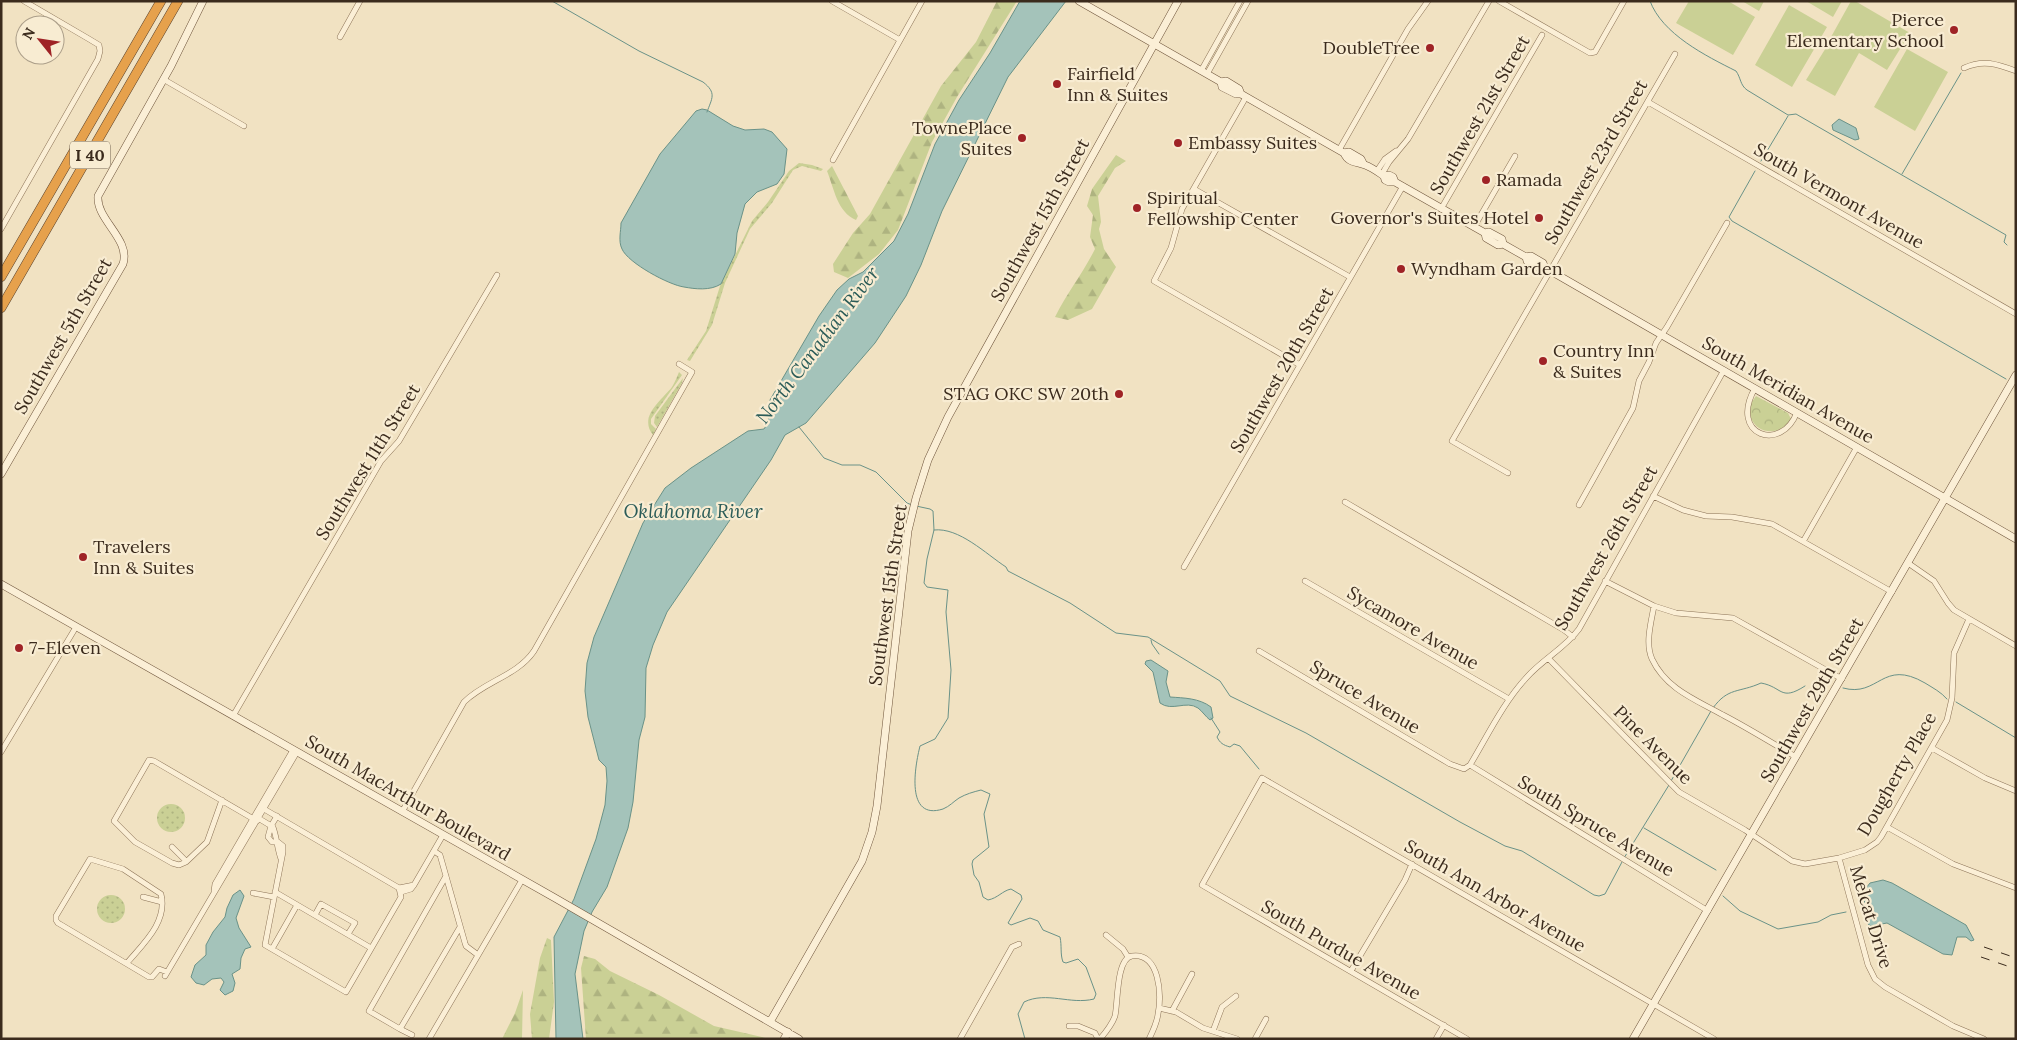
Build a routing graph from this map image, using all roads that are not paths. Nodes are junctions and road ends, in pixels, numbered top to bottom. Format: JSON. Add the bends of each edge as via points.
{"nodes":[{"id":1,"x":24,"y":1,"type":"edge"},
{"id":2,"x":161,"y":1,"type":"edge"},
{"id":3,"x":178,"y":1,"type":"edge"},
{"id":4,"x":204,"y":1,"type":"edge"},
{"id":5,"x":360,"y":1,"type":"edge"},
{"id":6,"x":832,"y":1,"type":"edge"},
{"id":7,"x":922,"y":1,"type":"edge"},
{"id":8,"x":1079,"y":1,"type":"edge"},
{"id":9,"x":1178,"y":1,"type":"edge"},
{"id":10,"x":1240,"y":1,"type":"edge"},
{"id":11,"x":1248,"y":1,"type":"edge"},
{"id":12,"x":1428,"y":1,"type":"edge"},
{"id":13,"x":1489,"y":1,"type":"edge"},
{"id":14,"x":1499,"y":1,"type":"edge"},
{"id":15,"x":1624,"y":1,"type":"edge"},
{"id":16,"x":1229,"y":21,"type":"junction"},
{"id":17,"x":1235,"y":25,"type":"junction"},
{"id":18,"x":1542,"y":35,"type":"dead end"},
{"id":19,"x":340,"y":37,"type":"dead end"},
{"id":20,"x":900,"y":40,"type":"junction"},
{"id":21,"x":1217,"y":42,"type":"junction"},
{"id":22,"x":1155,"y":44,"type":"junction"},
{"id":23,"x":1224,"y":46,"type":"junction"},
{"id":24,"x":1675,"y":54,"type":"dead end"},
{"id":25,"x":1967,"y":65,"type":"dead end"},
{"id":26,"x":2016,"y":71,"type":"edge"},
{"id":27,"x":1204,"y":73,"type":"junction"},
{"id":28,"x":162,"y":79,"type":"junction"},
{"id":29,"x":1244,"y":95,"type":"junction"},
{"id":30,"x":1648,"y":102,"type":"junction"},
{"id":31,"x":244,"y":126,"type":"dead end"},
{"id":32,"x":1342,"y":151,"type":"junction"},
{"id":33,"x":1515,"y":156,"type":"dead end"},
{"id":34,"x":833,"y":160,"type":"dead end"},
{"id":35,"x":1381,"y":174,"type":"junction"},
{"id":36,"x":1403,"y":186,"type":"junction"},
{"id":37,"x":1194,"y":189,"type":"junction"},
{"id":38,"x":1442,"y":208,"type":"junction"},
{"id":39,"x":1727,"y":223,"type":"dead end"},
{"id":40,"x":1474,"y":227,"type":"junction"},
{"id":41,"x":1,"y":229,"type":"edge"},
{"id":42,"x":1547,"y":269,"type":"junction"},
{"id":43,"x":497,"y":275,"type":"dead end"},
{"id":44,"x":1,"y":277,"type":"edge"},
{"id":45,"x":1350,"y":277,"type":"junction"},
{"id":46,"x":1,"y":308,"type":"edge"},
{"id":47,"x":2016,"y":314,"type":"edge"},
{"id":48,"x":1662,"y":335,"type":"junction"},
{"id":49,"x":679,"y":364,"type":"dead end"},
{"id":50,"x":1300,"y":365,"type":"junction"},
{"id":51,"x":1724,"y":370,"type":"junction"},
{"id":52,"x":2016,"y":375,"type":"edge"},
{"id":53,"x":1755,"y":388,"type":"junction"},
{"id":54,"x":1797,"y":412,"type":"junction"},
{"id":55,"x":1857,"y":447,"type":"junction"},
{"id":56,"x":1508,"y":473,"type":"dead end"},
{"id":57,"x":1,"y":474,"type":"edge"},
{"id":58,"x":1653,"y":496,"type":"junction"},
{"id":59,"x":1945,"y":498,"type":"junction"},
{"id":60,"x":1345,"y":502,"type":"dead end"},
{"id":61,"x":1579,"y":505,"type":"dead end"},
{"id":62,"x":2016,"y":539,"type":"edge"},
{"id":63,"x":1804,"y":540,"type":"junction"},
{"id":64,"x":1908,"y":563,"type":"junction"},
{"id":65,"x":1184,"y":567,"type":"dead end"},
{"id":66,"x":1305,"y":581,"type":"dead end"},
{"id":67,"x":1605,"y":581,"type":"junction"},
{"id":68,"x":1,"y":584,"type":"edge"},
{"id":69,"x":1892,"y":592,"type":"junction"},
{"id":70,"x":1654,"y":606,"type":"junction"},
{"id":71,"x":1969,"y":619,"type":"junction"},
{"id":72,"x":76,"y":627,"type":"junction"},
{"id":73,"x":1573,"y":637,"type":"junction"},
{"id":74,"x":2016,"y":646,"type":"edge"},
{"id":75,"x":1259,"y":651,"type":"dead end"},
{"id":76,"x":1548,"y":658,"type":"junction"},
{"id":77,"x":1842,"y":679,"type":"junction"},
{"id":78,"x":1508,"y":699,"type":"junction"},
{"id":79,"x":233,"y":716,"type":"junction"},
{"id":80,"x":1932,"y":748,"type":"junction"},
{"id":81,"x":295,"y":751,"type":"junction"},
{"id":82,"x":1,"y":752,"type":"edge"},
{"id":83,"x":1796,"y":757,"type":"junction"},
{"id":84,"x":1470,"y":765,"type":"junction"},
{"id":85,"x":2016,"y":791,"type":"edge"},
{"id":86,"x":222,"y":800,"type":"junction"},
{"id":87,"x":264,"y":809,"type":"junction"},
{"id":88,"x":402,"y":812,"type":"junction"},
{"id":89,"x":277,"y":816,"type":"junction"},
{"id":90,"x":256,"y":819,"type":"junction"},
{"id":91,"x":271,"y":826,"type":"junction"},
{"id":92,"x":1887,"y":827,"type":"junction"},
{"id":93,"x":443,"y":835,"type":"junction"},
{"id":94,"x":1751,"y":835,"type":"junction"},
{"id":95,"x":172,"y":847,"type":"dead end"},
{"id":96,"x":434,"y":851,"type":"junction"},
{"id":97,"x":1839,"y":858,"type":"junction"},
{"id":98,"x":186,"y":861,"type":"junction"},
{"id":99,"x":1412,"y":864,"type":"junction"},
{"id":100,"x":446,"y":876,"type":"junction"},
{"id":101,"x":522,"y":880,"type":"junction"},
{"id":102,"x":1202,"y":885,"type":"joint"},
{"id":103,"x":2016,"y":888,"type":"edge"},
{"id":104,"x":400,"y":890,"type":"junction"},
{"id":105,"x":254,"y":893,"type":"dead end"},
{"id":106,"x":275,"y":894,"type":"junction"},
{"id":107,"x":142,"y":897,"type":"dead end"},
{"id":108,"x":162,"y":902,"type":"junction"},
{"id":109,"x":297,"y":904,"type":"junction"},
{"id":110,"x":1708,"y":911,"type":"junction"},
{"id":111,"x":315,"y":915,"type":"junction"},
{"id":112,"x":460,"y":927,"type":"junction"},
{"id":113,"x":348,"y":934,"type":"junction"},
{"id":114,"x":1106,"y":935,"type":"dead end"},
{"id":115,"x":1019,"y":944,"type":"dead end"},
{"id":116,"x":372,"y":948,"type":"junction"},
{"id":117,"x":272,"y":949,"type":"junction"},
{"id":118,"x":478,"y":955,"type":"junction"},
{"id":119,"x":1128,"y":957,"type":"junction"},
{"id":120,"x":127,"y":963,"type":"junction"},
{"id":121,"x":1351,"y":971,"type":"junction"},
{"id":122,"x":1192,"y":974,"type":"dead end"},
{"id":123,"x":1236,"y":996,"type":"dead end"},
{"id":124,"x":1654,"y":1003,"type":"junction"},
{"id":125,"x":1159,"y":1008,"type":"junction"},
{"id":126,"x":1172,"y":1011,"type":"junction"},
{"id":127,"x":1266,"y":1019,"type":"dead end"},
{"id":128,"x":770,"y":1022,"type":"junction"},
{"id":129,"x":1444,"y":1025,"type":"junction"},
{"id":130,"x":1069,"y":1026,"type":"dead end"},
{"id":131,"x":400,"y":1029,"type":"junction"},
{"id":132,"x":1213,"y":1031,"type":"junction"},
{"id":133,"x":412,"y":1035,"type":"dead end"},
{"id":134,"x":786,"y":1035,"type":"edge"},
{"id":135,"x":796,"y":1038,"type":"edge"},
{"id":136,"x":429,"y":1039,"type":"edge"},
{"id":137,"x":960,"y":1039,"type":"edge"},
{"id":138,"x":1099,"y":1039,"type":"edge"},
{"id":139,"x":1149,"y":1039,"type":"edge"},
{"id":140,"x":1237,"y":1039,"type":"edge"},
{"id":141,"x":1255,"y":1039,"type":"edge"},
{"id":142,"x":1436,"y":1039,"type":"edge"},
{"id":143,"x":1467,"y":1039,"type":"edge"},
{"id":144,"x":1633,"y":1039,"type":"edge"},
{"id":145,"x":1714,"y":1039,"type":"edge"},
{"id":146,"x":1984,"y":1039,"type":"edge"}],
"edges":[{"from":1,"to":41,"type":"street","via":[[99,46],[100,51]]},
{"from":2,"to":44,"type":"highway","number":"I 40"},
{"from":3,"to":46,"type":"highway","number":"I 40"},
{"from":4,"to":28,"type":"main road","name":"Southwest 5th Street"},
{"from":5,"to":19,"type":"street"},
{"from":6,"to":20,"type":"street"},
{"from":7,"to":20,"type":"street"},
{"from":8,"to":22,"type":"main road","name":"South Meridian Avenue"},
{"from":9,"to":22,"type":"main road","name":"Southwest 15th Street"},
{"from":10,"to":16,"type":"street"},
{"from":11,"to":17,"type":"street"},
{"from":12,"to":32,"type":"street","via":[[1408,29]]},
{"from":13,"to":35,"type":"street","via":[[1403,146]]},
{"from":14,"to":15,"type":"street","via":[[1590,53],[1595,52]]},
{"from":16,"to":17,"type":"street"},
{"from":16,"to":21,"type":"street"},
{"from":17,"to":23,"type":"street"},
{"from":18,"to":38,"type":"street","name":"Southwest 21st Street"},
{"from":20,"to":34,"type":"street"},
{"from":21,"to":23,"type":"street"},
{"from":21,"to":27,"type":"street"},
{"from":22,"to":27,"type":"main road","name":"South Meridian Avenue"},
{"from":22,"to":128,"type":"main road","name":"Southwest 15th Street","via":[[948,418],[928,460],[908,532],[872,832],[862,861]]},
{"from":23,"to":27,"type":"street"},
{"from":24,"to":30,"type":"street","name":"Southwest 23rd Street"},
{"from":25,"to":26,"type":"street","via":[[1988,62]]},
{"from":27,"to":29,"type":"main road","name":"South Meridian Avenue","via":[[1236,94]]},
{"from":28,"to":31,"type":"street"},
{"from":28,"to":57,"type":"main road","name":"Southwest 5th Street","via":[[98,196],[99,208],[122,250],[123,264]]},
{"from":29,"to":32,"type":"main road","name":"South Meridian Avenue"},
{"from":29,"to":37,"type":"street"},
{"from":30,"to":42,"type":"street","name":"Southwest 23rd Street"},
{"from":30,"to":47,"type":"street","name":"South Vermont Avenue"},
{"from":32,"to":35,"type":"main road","name":"South Meridian Avenue","via":[[1346,158],[1363,163]]},
{"from":33,"to":40,"type":"street"},
{"from":35,"to":36,"type":"main road","name":"South Meridian Avenue","via":[[1385,180]]},
{"from":36,"to":38,"type":"main road","name":"South Meridian Avenue"},
{"from":36,"to":45,"type":"street","name":"Southwest 20th Street"},
{"from":37,"to":45,"type":"street"},
{"from":37,"to":50,"type":"street","via":[[1179,215],[1169,253],[1154,281]]},
{"from":38,"to":40,"type":"main road","name":"South Meridian Avenue"},
{"from":39,"to":48,"type":"street"},
{"from":40,"to":42,"type":"main road","name":"South Meridian Avenue","via":[[1498,245],[1503,244],[1539,268]]},
{"from":42,"to":48,"type":"main road","name":"South Meridian Avenue"},
{"from":42,"to":56,"type":"street","name":"Southwest 23rd Street","via":[[1452,440]]},
{"from":43,"to":79,"type":"street","name":"Southwest 11th Street","via":[[400,442],[381,461]]},
{"from":45,"to":50,"type":"street","name":"Southwest 20th Street"},
{"from":48,"to":51,"type":"main road","name":"South Meridian Avenue"},
{"from":48,"to":61,"type":"street","via":[[1639,381],[1633,408]]},
{"from":49,"to":88,"type":"street","via":[[692,372],[534,651],[518,668],[472,694],[464,702]]},
{"from":50,"to":65,"type":"street","name":"Southwest 20th Street"},
{"from":51,"to":53,"type":"main road","name":"South Meridian Avenue"},
{"from":51,"to":58,"type":"street","name":"Southwest 26th Street"},
{"from":52,"to":59,"type":"main road","name":"Southwest 29th Street"},
{"from":53,"to":54,"type":"main road","name":"South Meridian Avenue"},
{"from":53,"to":54,"type":"street","via":[[1746,411],[1747,420],[1761,434],[1774,436],[1784,431]]},
{"from":54,"to":55,"type":"main road","name":"South Meridian Avenue"},
{"from":55,"to":59,"type":"main road","name":"South Meridian Avenue"},
{"from":55,"to":63,"type":"street"},
{"from":58,"to":63,"type":"street","via":[[1683,510],[1706,516],[1772,524]]},
{"from":58,"to":67,"type":"street","name":"Southwest 26th Street"},
{"from":59,"to":62,"type":"main road","name":"South Meridian Avenue"},
{"from":59,"to":64,"type":"main road","name":"Southwest 29th Street"},
{"from":60,"to":73,"type":"street"},
{"from":63,"to":69,"type":"street"},
{"from":64,"to":69,"type":"main road","name":"Southwest 29th Street"},
{"from":64,"to":71,"type":"street","via":[[1934,581],[1954,610]]},
{"from":66,"to":78,"type":"street","name":"Sycamore Avenue"},
{"from":67,"to":70,"type":"street"},
{"from":67,"to":73,"type":"street","name":"Southwest 26th Street"},
{"from":68,"to":72,"type":"main road","name":"South MacArthur Boulevard"},
{"from":69,"to":77,"type":"main road","name":"Southwest 29th Street"},
{"from":70,"to":77,"type":"street","via":[[1676,613],[1733,618]]},
{"from":70,"to":83,"type":"street","via":[[1649,642],[1652,658],[1674,687]]},
{"from":71,"to":74,"type":"street"},
{"from":71,"to":80,"type":"street","name":"Dougherty Place","via":[[1954,653],[1950,710]]},
{"from":72,"to":79,"type":"main road","name":"South MacArthur Boulevard"},
{"from":72,"to":82,"type":"street"},
{"from":73,"to":76,"type":"street","name":"Southwest 26th Street"},
{"from":75,"to":84,"type":"street","name":"Spruce Avenue","via":[[1457,767],[1464,769]]},
{"from":76,"to":78,"type":"street","name":"Southwest 26th Street"},
{"from":76,"to":94,"type":"street","name":"Pine Avenue","via":[[1672,786]]},
{"from":77,"to":83,"type":"main road","name":"Southwest 29th Street"},
{"from":78,"to":84,"type":"street","name":"Southwest 26th Street"},
{"from":79,"to":81,"type":"main road","name":"South MacArthur Boulevard"},
{"from":80,"to":85,"type":"street","via":[[1996,784]]},
{"from":80,"to":92,"type":"street","name":"Dougherty Place"},
{"from":81,"to":87,"type":"street"},
{"from":81,"to":88,"type":"main road","name":"South MacArthur Boulevard"},
{"from":81,"to":90,"type":"street"},
{"from":83,"to":94,"type":"main road","name":"Southwest 29th Street"},
{"from":84,"to":110,"type":"street","name":"South Spruce Avenue"},
{"from":86,"to":90,"type":"street"},
{"from":86,"to":98,"type":"street","via":[[207,842]]},
{"from":86,"to":98,"type":"street","via":[[149,760],[114,817],[115,823],[135,842],[175,865]]},
{"from":87,"to":89,"type":"street"},
{"from":87,"to":90,"type":"street"},
{"from":88,"to":93,"type":"main road","name":"South MacArthur Boulevard"},
{"from":89,"to":91,"type":"street"},
{"from":89,"to":104,"type":"street","via":[[316,840],[323,840]]},
{"from":90,"to":91,"type":"street"},
{"from":90,"to":120,"type":"street","via":[[215,884],[214,892],[166,974],[159,969],[149,977]]},
{"from":91,"to":106,"type":"street","via":[[282,859]]},
{"from":92,"to":97,"type":"street","name":"Dougherty Place","via":[[1871,847]]},
{"from":92,"to":103,"type":"street","via":[[1953,864]]},
{"from":93,"to":96,"type":"street"},
{"from":93,"to":101,"type":"main road","name":"South MacArthur Boulevard"},
{"from":94,"to":97,"type":"street","name":"Dougherty Place","via":[[1792,861],[1805,864]]},
{"from":94,"to":110,"type":"main road","name":"Southwest 29th Street"},
{"from":95,"to":98,"type":"street"},
{"from":96,"to":100,"type":"street","via":[[440,855]]},
{"from":96,"to":104,"type":"street","via":[[414,885]]},
{"from":97,"to":146,"type":"street","name":"Melcat Drive","via":[[1875,979],[1953,1026]]},
{"from":99,"to":102,"type":"street","name":"South Ann Arbor Avenue","via":[[1262,778]]},
{"from":99,"to":121,"type":"street"},
{"from":99,"to":124,"type":"street","name":"South Ann Arbor Avenue"},
{"from":100,"to":112,"type":"street"},
{"from":100,"to":131,"type":"street","via":[[369,1011]]},
{"from":101,"to":118,"type":"street"},
{"from":101,"to":128,"type":"main road","name":"South MacArthur Boulevard"},
{"from":102,"to":121,"type":"street","name":"South Purdue Avenue"},
{"from":104,"to":116,"type":"street","via":[[401,897]]},
{"from":105,"to":106,"type":"street"},
{"from":106,"to":109,"type":"street"},
{"from":106,"to":117,"type":"street","via":[[265,945]]},
{"from":107,"to":108,"type":"street"},
{"from":108,"to":120,"type":"street","via":[[156,928]]},
{"from":108,"to":120,"type":"street","via":[[159,891],[123,869],[90,859],[56,916],[58,924]]},
{"from":109,"to":111,"type":"street"},
{"from":109,"to":117,"type":"street"},
{"from":110,"to":124,"type":"main road","name":"Southwest 29th Street"},
{"from":111,"to":113,"type":"street"},
{"from":111,"to":113,"type":"street","via":[[321,904],[355,923]]},
{"from":112,"to":118,"type":"street","via":[[466,946]]},
{"from":112,"to":131,"type":"street"},
{"from":113,"to":116,"type":"street"},
{"from":114,"to":119,"type":"street","via":[[1123,948]]},
{"from":115,"to":137,"type":"street","via":[[1012,947]]},
{"from":116,"to":117,"type":"street","via":[[346,992]]},
{"from":118,"to":136,"type":"street"},
{"from":119,"to":125,"type":"street","via":[[1143,958],[1156,970]]},
{"from":119,"to":138,"type":"street","via":[[1120,975],[1114,1018]]},
{"from":121,"to":129,"type":"street","name":"South Purdue Avenue"},
{"from":122,"to":126,"type":"street"},
{"from":123,"to":132,"type":"street","via":[[1222,1007]]},
{"from":124,"to":144,"type":"main road","name":"Southwest 29th Street"},
{"from":124,"to":145,"type":"street","name":"South Ann Arbor Avenue"},
{"from":125,"to":126,"type":"street"},
{"from":125,"to":139,"type":"street"},
{"from":126,"to":132,"type":"street"},
{"from":127,"to":141,"type":"street"},
{"from":128,"to":134,"type":"main road","name":"South MacArthur Boulevard"},
{"from":129,"to":142,"type":"street"},
{"from":129,"to":143,"type":"street","name":"South Purdue Avenue"},
{"from":130,"to":138,"type":"street","via":[[1095,1033]]},
{"from":131,"to":133,"type":"street"},
{"from":132,"to":140,"type":"street"},
{"from":134,"to":135,"type":"main road","name":"South MacArthur Boulevard"}]}
